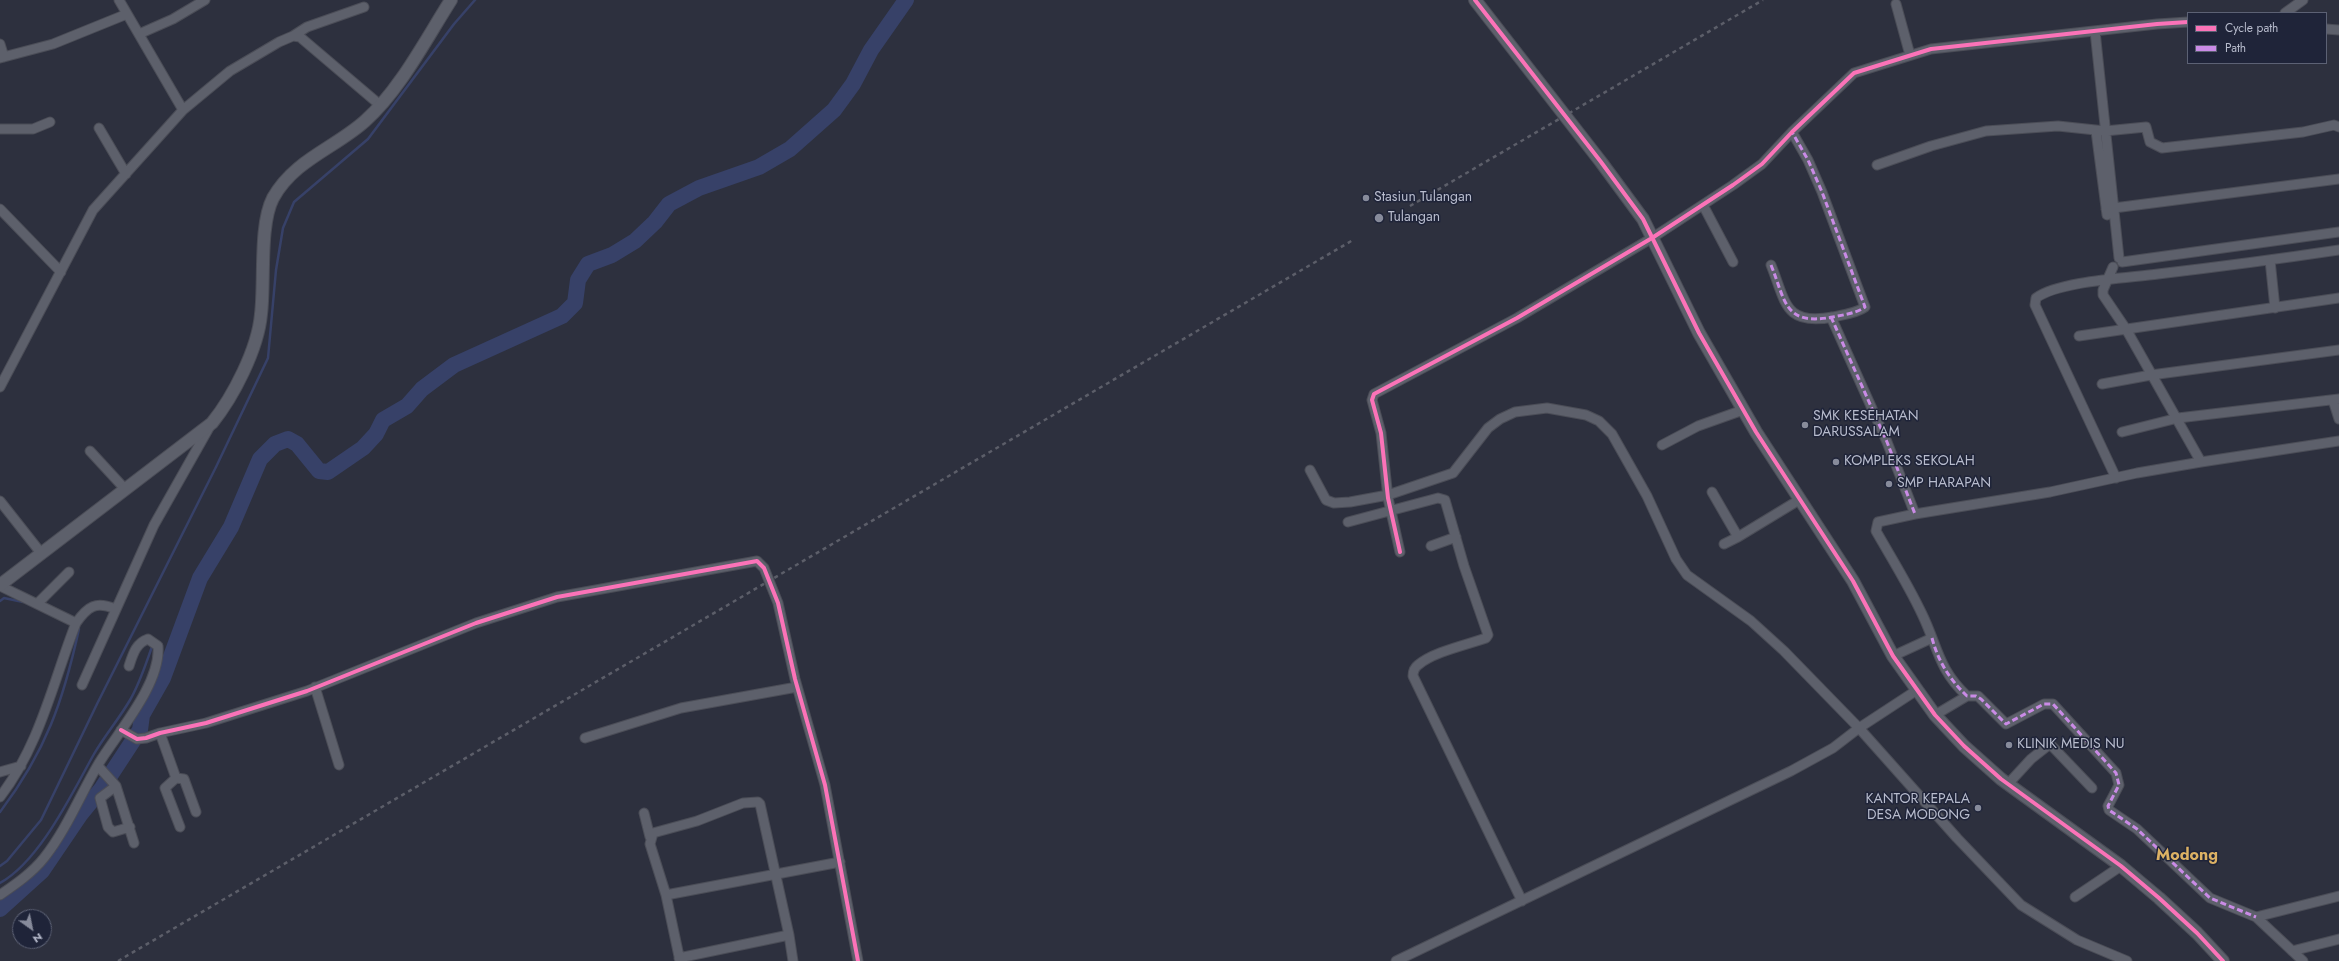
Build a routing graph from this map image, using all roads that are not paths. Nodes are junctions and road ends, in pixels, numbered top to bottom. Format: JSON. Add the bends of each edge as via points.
{"nodes":[{"id":1,"x":119,"y":0,"type":"edge"},
{"id":2,"x":205,"y":0,"type":"edge"},
{"id":3,"x":451,"y":0,"type":"edge"},
{"id":4,"x":1475,"y":0,"type":"edge"},
{"id":5,"x":2304,"y":0,"type":"edge"},
{"id":6,"x":1896,"y":4,"type":"dead end"},
{"id":7,"x":364,"y":7,"type":"dead end"},
{"id":8,"x":2286,"y":12,"type":"edge"},
{"id":9,"x":127,"y":14,"type":"junction"},
{"id":10,"x":2187,"y":22,"type":"edge"},
{"id":11,"x":2327,"y":28,"type":"edge"},
{"id":12,"x":2339,"y":30,"type":"edge"},
{"id":13,"x":2096,"y":32,"type":"junction"},
{"id":14,"x":138,"y":34,"type":"junction"},
{"id":15,"x":293,"y":36,"type":"junction"},
{"id":16,"x":0,"y":44,"type":"edge"},
{"id":17,"x":1910,"y":55,"type":"junction"},
{"id":18,"x":2,"y":57,"type":"edge"},
{"id":19,"x":380,"y":105,"type":"junction"},
{"id":20,"x":183,"y":110,"type":"junction"},
{"id":21,"x":50,"y":122,"type":"dead end"},
{"id":22,"x":2339,"y":127,"type":"edge"},
{"id":23,"x":99,"y":128,"type":"dead end"},
{"id":24,"x":0,"y":129,"type":"edge"},
{"id":25,"x":2100,"y":131,"type":"junction"},
{"id":26,"x":1792,"y":132,"type":"junction"},
{"id":27,"x":1877,"y":166,"type":"dead end"},
{"id":28,"x":126,"y":174,"type":"junction"},
{"id":29,"x":2339,"y":179,"type":"edge"},
{"id":30,"x":1703,"y":205,"type":"junction"},
{"id":31,"x":0,"y":208,"type":"edge"},
{"id":32,"x":2109,"y":208,"type":"junction"},
{"id":33,"x":2339,"y":232,"type":"edge"},
{"id":34,"x":1652,"y":238,"type":"junction"},
{"id":35,"x":2339,"y":250,"type":"edge"},
{"id":36,"x":2270,"y":260,"type":"junction"},
{"id":37,"x":2117,"y":261,"type":"junction"},
{"id":38,"x":1732,"y":262,"type":"dead end"},
{"id":39,"x":1771,"y":265,"type":"dead end"},
{"id":40,"x":61,"y":272,"type":"junction"},
{"id":41,"x":2107,"y":280,"type":"junction"},
{"id":42,"x":2339,"y":298,"type":"edge"},
{"id":43,"x":2274,"y":308,"type":"junction"},
{"id":44,"x":1831,"y":317,"type":"junction"},
{"id":45,"x":2126,"y":329,"type":"junction"},
{"id":46,"x":2079,"y":336,"type":"dead end"},
{"id":47,"x":2339,"y":350,"type":"edge"},
{"id":48,"x":2151,"y":375,"type":"junction"},
{"id":49,"x":2102,"y":384,"type":"dead end"},
{"id":50,"x":0,"y":387,"type":"edge"},
{"id":51,"x":2336,"y":400,"type":"edge"},
{"id":52,"x":1743,"y":410,"type":"junction"},
{"id":53,"x":2178,"y":418,"type":"junction"},
{"id":54,"x":2339,"y":419,"type":"edge"},
{"id":55,"x":212,"y":423,"type":"junction"},
{"id":56,"x":2122,"y":432,"type":"dead end"},
{"id":57,"x":2339,"y":441,"type":"edge"},
{"id":58,"x":1662,"y":445,"type":"dead end"},
{"id":59,"x":90,"y":451,"type":"dead end"},
{"id":60,"x":2201,"y":462,"type":"junction"},
{"id":61,"x":1310,"y":470,"type":"dead end"},
{"id":62,"x":2116,"y":478,"type":"junction"},
{"id":63,"x":125,"y":489,"type":"junction"},
{"id":64,"x":1712,"y":492,"type":"dead end"},
{"id":65,"x":1798,"y":500,"type":"junction"},
{"id":66,"x":0,"y":501,"type":"edge"},
{"id":67,"x":1389,"y":503,"type":"junction"},
{"id":68,"x":1915,"y":514,"type":"junction"},
{"id":69,"x":1348,"y":522,"type":"dead end"},
{"id":70,"x":1456,"y":537,"type":"junction"},
{"id":71,"x":1738,"y":537,"type":"junction"},
{"id":72,"x":1724,"y":544,"type":"dead end"},
{"id":73,"x":1430,"y":546,"type":"dead end"},
{"id":74,"x":1400,"y":552,"type":"dead end"},
{"id":75,"x":41,"y":553,"type":"junction"},
{"id":76,"x":69,"y":572,"type":"dead end"},
{"id":77,"x":0,"y":585,"type":"edge"},
{"id":78,"x":38,"y":603,"type":"junction"},
{"id":79,"x":115,"y":609,"type":"junction"},
{"id":80,"x":76,"y":624,"type":"junction"},
{"id":81,"x":1932,"y":638,"type":"junction"},
{"id":82,"x":1893,"y":656,"type":"junction"},
{"id":83,"x":129,"y":666,"type":"dead end"},
{"id":84,"x":82,"y":685,"type":"dead end"},
{"id":85,"x":315,"y":687,"type":"junction"},
{"id":86,"x":798,"y":687,"type":"junction"},
{"id":87,"x":1917,"y":690,"type":"junction"},
{"id":88,"x":1967,"y":696,"type":"junction"},
{"id":89,"x":1936,"y":715,"type":"junction"},
{"id":90,"x":1857,"y":729,"type":"junction"},
{"id":91,"x":124,"y":732,"type":"junction"},
{"id":92,"x":160,"y":732,"type":"junction"},
{"id":93,"x":585,"y":738,"type":"dead end"},
{"id":94,"x":339,"y":765,"type":"dead end"},
{"id":95,"x":21,"y":766,"type":"junction"},
{"id":96,"x":100,"y":768,"type":"junction"},
{"id":97,"x":0,"y":772,"type":"edge"},
{"id":98,"x":176,"y":778,"type":"junction"},
{"id":99,"x":2008,"y":784,"type":"junction"},
{"id":100,"x":116,"y":786,"type":"junction"},
{"id":101,"x":2092,"y":788,"type":"dead end"},
{"id":102,"x":0,"y":796,"type":"edge"},
{"id":103,"x":196,"y":812,"type":"dead end"},
{"id":104,"x":644,"y":813,"type":"dead end"},
{"id":105,"x":130,"y":827,"type":"junction"},
{"id":106,"x":180,"y":827,"type":"dead end"},
{"id":107,"x":650,"y":837,"type":"junction"},
{"id":108,"x":134,"y":843,"type":"dead end"},
{"id":109,"x":840,"y":862,"type":"junction"},
{"id":110,"x":2121,"y":866,"type":"junction"},
{"id":111,"x":775,"y":873,"type":"junction"},
{"id":112,"x":0,"y":895,"type":"edge"},
{"id":113,"x":666,"y":895,"type":"junction"},
{"id":114,"x":2339,"y":896,"type":"edge"},
{"id":115,"x":2075,"y":897,"type":"dead end"},
{"id":116,"x":1522,"y":901,"type":"junction"},
{"id":117,"x":2256,"y":917,"type":"junction"},
{"id":118,"x":789,"y":935,"type":"junction"},
{"id":119,"x":2339,"y":939,"type":"edge"},
{"id":120,"x":2292,"y":952,"type":"junction"},
{"id":121,"x":679,"y":960,"type":"edge"},
{"id":122,"x":793,"y":961,"type":"edge"},
{"id":123,"x":858,"y":961,"type":"edge"},
{"id":124,"x":1396,"y":961,"type":"edge"},
{"id":125,"x":2128,"y":961,"type":"edge"},
{"id":126,"x":2223,"y":961,"type":"edge"},
{"id":127,"x":2302,"y":961,"type":"edge"}],
"edges":[{"from":1,"to":9,"type":"street"},
{"from":2,"to":14,"type":"street","via":[[173,19]]},
{"from":3,"to":19,"type":"street"},
{"from":4,"to":34,"type":"street","via":[[1630,199]]},
{"from":5,"to":8,"type":"street"},
{"from":6,"to":17,"type":"street"},
{"from":7,"to":15,"type":"street","via":[[307,27]]},
{"from":9,"to":14,"type":"street"},
{"from":9,"to":18,"type":"street","via":[[53,44]]},
{"from":10,"to":13,"type":"street"},
{"from":11,"to":12,"type":"street"},
{"from":13,"to":17,"type":"street","via":[[1931,49]]},
{"from":13,"to":25,"type":"street"},
{"from":14,"to":20,"type":"street"},
{"from":15,"to":19,"type":"street","via":[[300,37]]},
{"from":15,"to":20,"type":"street","via":[[230,71]]},
{"from":16,"to":18,"type":"street"},
{"from":17,"to":26,"type":"street","via":[[1854,73]]},
{"from":19,"to":55,"type":"street","via":[[347,135],[288,176],[273,199],[269,208],[265,240],[258,333],[230,396]]},
{"from":20,"to":28,"type":"street"},
{"from":21,"to":24,"type":"street","via":[[33,129]]},
{"from":22,"to":25,"type":"street","via":[[2334,125],[2303,132],[2162,148],[2150,142],[2146,127]]},
{"from":23,"to":28,"type":"street"},
{"from":25,"to":27,"type":"street","via":[[2058,126],[1986,131],[1931,146]]},
{"from":25,"to":32,"type":"street"},
{"from":26,"to":30,"type":"street","via":[[1762,164]]},
{"from":26,"to":44,"type":"street","via":[[1816,179],[1865,306],[1863,309]]},
{"from":28,"to":40,"type":"street","via":[[93,210]]},
{"from":29,"to":32,"type":"street"},
{"from":30,"to":34,"type":"street"},
{"from":30,"to":38,"type":"street"},
{"from":31,"to":40,"type":"street"},
{"from":32,"to":37,"type":"street"},
{"from":33,"to":37,"type":"street"},
{"from":34,"to":52,"type":"street","via":[[1699,333]]},
{"from":34,"to":67,"type":"street","via":[[1517,318],[1373,395],[1372,400],[1382,438]]},
{"from":35,"to":36,"type":"street"},
{"from":36,"to":41,"type":"street"},
{"from":36,"to":43,"type":"street"},
{"from":37,"to":41,"type":"street"},
{"from":39,"to":44,"type":"street","via":[[1788,308],[1792,312],[1807,319]]},
{"from":40,"to":50,"type":"street"},
{"from":41,"to":45,"type":"street","via":[[2102,290],[2103,296]]},
{"from":41,"to":62,"type":"street","via":[[2042,294],[2036,298],[2035,304]]},
{"from":42,"to":43,"type":"street"},
{"from":43,"to":45,"type":"street"},
{"from":44,"to":68,"type":"street","via":[[1887,442]]},
{"from":45,"to":46,"type":"street"},
{"from":45,"to":48,"type":"street"},
{"from":47,"to":48,"type":"street"},
{"from":48,"to":49,"type":"street"},
{"from":48,"to":53,"type":"street"},
{"from":51,"to":53,"type":"street"},
{"from":51,"to":54,"type":"street"},
{"from":52,"to":58,"type":"street","via":[[1698,426]]},
{"from":52,"to":65,"type":"street"},
{"from":53,"to":56,"type":"street"},
{"from":53,"to":60,"type":"street"},
{"from":55,"to":63,"type":"street"},
{"from":55,"to":79,"type":"street","via":[[154,525]]},
{"from":57,"to":60,"type":"street"},
{"from":59,"to":63,"type":"street"},
{"from":60,"to":62,"type":"street"},
{"from":61,"to":67,"type":"street","via":[[1326,500]]},
{"from":62,"to":68,"type":"street","via":[[2050,492]]},
{"from":63,"to":75,"type":"street"},
{"from":64,"to":71,"type":"street"},
{"from":65,"to":71,"type":"street"},
{"from":65,"to":82,"type":"street","via":[[1853,581]]},
{"from":66,"to":75,"type":"street"},
{"from":67,"to":69,"type":"street"},
{"from":67,"to":70,"type":"street","via":[[1443,498]]},
{"from":67,"to":74,"type":"street"},
{"from":67,"to":90,"type":"street","via":[[1453,474],[1488,428],[1515,412],[1547,408],[1586,415],[1599,421],[1612,434],[1647,496],[1666,541],[1681,568],[1751,621],[1784,651]]},
{"from":68,"to":81,"type":"street","via":[[1879,522],[1876,528],[1922,612]]},
{"from":70,"to":73,"type":"street"},
{"from":70,"to":116,"type":"street","via":[[1488,634],[1486,638],[1418,664],[1413,676]]},
{"from":71,"to":72,"type":"street"},
{"from":75,"to":77,"type":"street"},
{"from":76,"to":78,"type":"street"},
{"from":77,"to":78,"type":"street"},
{"from":78,"to":80,"type":"street"},
{"from":79,"to":80,"type":"street","via":[[97,604],[83,613]]},
{"from":79,"to":84,"type":"street"},
{"from":80,"to":95,"type":"street","via":[[40,726]]},
{"from":81,"to":82,"type":"street"},
{"from":81,"to":88,"type":"street","via":[[1935,651],[1950,678]]},
{"from":82,"to":87,"type":"street"},
{"from":83,"to":91,"type":"street","via":[[137,646],[142,641],[152,641],[158,652],[149,684]]},
{"from":85,"to":86,"type":"street","via":[[476,623],[557,597],[757,561],[762,564],[778,603]]},
{"from":85,"to":92,"type":"street","via":[[206,723]]},
{"from":85,"to":94,"type":"street"},
{"from":86,"to":93,"type":"street","via":[[681,708]]},
{"from":86,"to":109,"type":"street","via":[[825,785]]},
{"from":87,"to":89,"type":"street"},
{"from":87,"to":90,"type":"street"},
{"from":88,"to":89,"type":"street"},
{"from":88,"to":117,"type":"street","via":[[1978,696],[2006,724],[2044,704],[2053,704],[2116,773],[2119,785],[2108,806],[2109,810],[2137,829],[2210,898]]},
{"from":89,"to":99,"type":"street","via":[[1964,746]]},
{"from":90,"to":116,"type":"street","via":[[1848,738],[1791,771]]},
{"from":90,"to":125,"type":"street","via":[[2021,905],[2077,940]]},
{"from":91,"to":92,"type":"street","via":[[137,739]]},
{"from":91,"to":96,"type":"street"},
{"from":92,"to":98,"type":"street"},
{"from":95,"to":97,"type":"street"},
{"from":95,"to":102,"type":"street"},
{"from":96,"to":100,"type":"street"},
{"from":96,"to":112,"type":"street","via":[[64,829],[43,858],[18,883]]},
{"from":98,"to":103,"type":"street","via":[[183,778],[186,782]]},
{"from":98,"to":106,"type":"street","via":[[166,788]]},
{"from":99,"to":101,"type":"street","via":[[2031,759],[2050,744]]},
{"from":99,"to":110,"type":"street"},
{"from":100,"to":105,"type":"street"},
{"from":100,"to":105,"type":"street","via":[[100,798],[108,827],[113,832]]},
{"from":104,"to":107,"type":"street"},
{"from":105,"to":108,"type":"street"},
{"from":107,"to":111,"type":"street","via":[[653,833],[697,821],[743,803],[758,802]]},
{"from":107,"to":113,"type":"street"},
{"from":109,"to":111,"type":"street"},
{"from":109,"to":123,"type":"street"},
{"from":110,"to":115,"type":"street"},
{"from":110,"to":126,"type":"street","via":[[2198,933]]},
{"from":111,"to":113,"type":"street"},
{"from":111,"to":118,"type":"street"},
{"from":113,"to":121,"type":"street"},
{"from":114,"to":117,"type":"street"},
{"from":116,"to":124,"type":"street"},
{"from":117,"to":120,"type":"street"},
{"from":118,"to":121,"type":"street"},
{"from":118,"to":122,"type":"street"},
{"from":119,"to":120,"type":"street"},
{"from":120,"to":127,"type":"street"}]}
